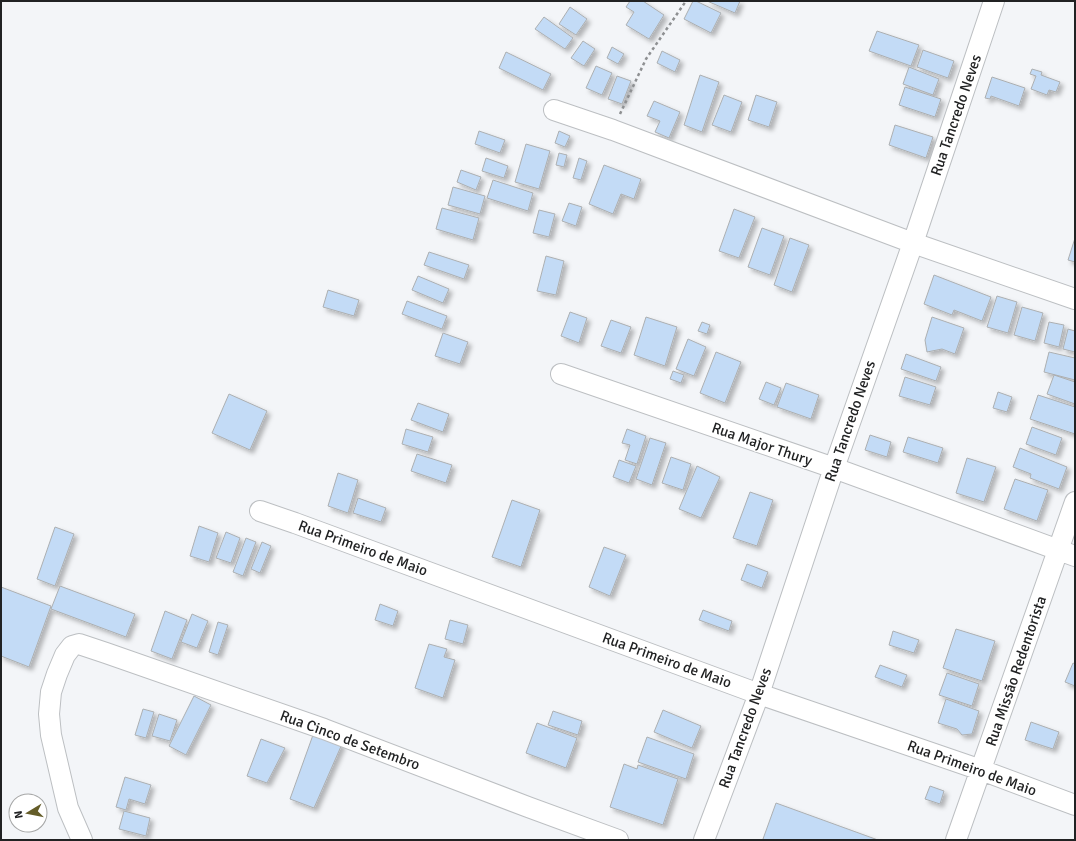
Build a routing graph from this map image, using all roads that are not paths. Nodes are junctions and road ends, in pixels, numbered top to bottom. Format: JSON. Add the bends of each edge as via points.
{"nodes":[{"id":1,"x":994,"y":1,"type":"edge"},
{"id":2,"x":554,"y":110,"type":"dead end"},
{"id":3,"x":913,"y":243,"type":"junction"},
{"id":4,"x":1075,"y":299,"type":"edge"},
{"id":5,"x":561,"y":374,"type":"dead end"},
{"id":6,"x":834,"y":468,"type":"junction"},
{"id":7,"x":1075,"y":502,"type":"edge"},
{"id":8,"x":260,"y":512,"type":"dead end"},
{"id":9,"x":1066,"y":553,"type":"edge"},
{"id":10,"x":758,"y":694,"type":"junction"},
{"id":11,"x":981,"y":770,"type":"junction"},
{"id":12,"x":1075,"y":805,"type":"edge"},
{"id":13,"x":82,"y":840,"type":"edge"},
{"id":14,"x":618,"y":840,"type":"edge"},
{"id":15,"x":704,"y":840,"type":"edge"},
{"id":16,"x":956,"y":840,"type":"edge"}],
"edges":[{"from":1,"to":3,"type":"street","name":"Rua Tancredo Neves"},
{"from":2,"to":3,"type":"street"},
{"from":3,"to":4,"type":"street"},
{"from":3,"to":6,"type":"street","name":"Rua Tancredo Neves"},
{"from":5,"to":6,"type":"street","name":"Rua Major Thury"},
{"from":6,"to":9,"type":"street","name":"Rua Major Thury"},
{"from":6,"to":10,"type":"street","name":"Rua Tancredo Neves"},
{"from":7,"to":9,"type":"street","name":"Rua Missão Redentorista"},
{"from":8,"to":10,"type":"street","name":"Rua Primeiro de Maio"},
{"from":9,"to":11,"type":"street","name":"Rua Missão Redentorista"},
{"from":10,"to":11,"type":"street","name":"Rua Primeiro de Maio"},
{"from":10,"to":15,"type":"street","name":"Rua Tancredo Neves"},
{"from":11,"to":12,"type":"street","name":"Rua Primeiro de Maio"},
{"from":11,"to":16,"type":"street","name":"Rua Missão Redentorista"},
{"from":13,"to":14,"type":"street","name":"Rua Cinco de Setembro","via":[[66,802],[51,735],[49,714],[52,692],[65,654],[72,646],[79,644],[324,729]]}]}
